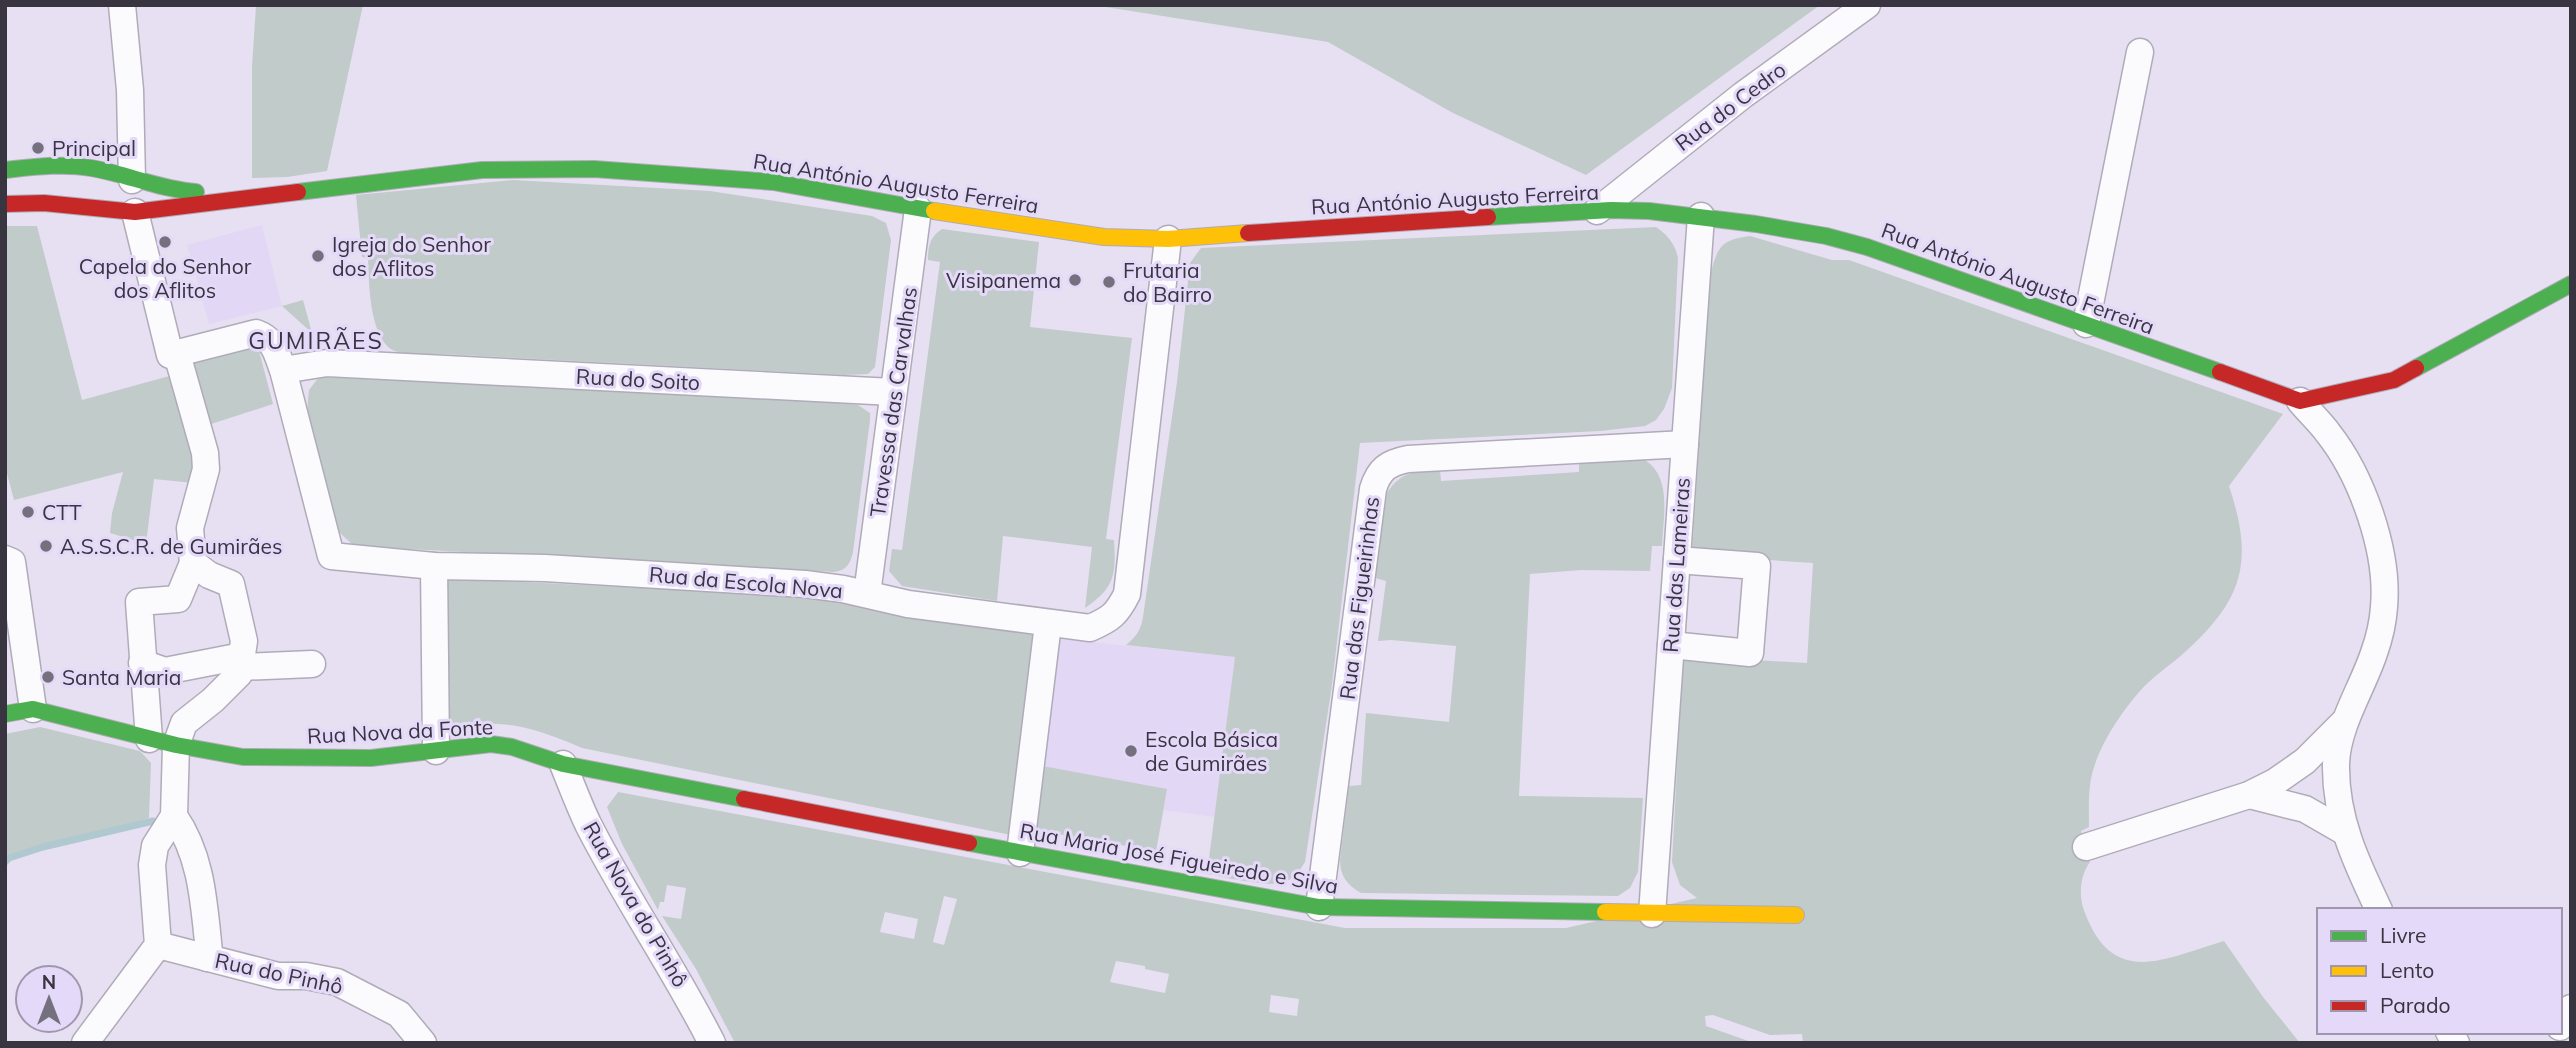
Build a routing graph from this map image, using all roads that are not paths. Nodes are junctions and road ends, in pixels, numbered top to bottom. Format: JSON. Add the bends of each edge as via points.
{"nodes":[{"id":1,"x":121,"y":5,"type":"edge"},
{"id":2,"x":1867,"y":5,"type":"edge"},
{"id":3,"x":2140,"y":52,"type":"dead end"},
{"id":4,"x":5,"y":170,"type":"edge"},
{"id":5,"x":132,"y":180,"type":"junction"},
{"id":6,"x":292,"y":193,"type":"junction"},
{"id":7,"x":5,"y":204,"type":"edge"},
{"id":8,"x":918,"y":209,"type":"junction"},
{"id":9,"x":1597,"y":211,"type":"junction"},
{"id":10,"x":128,"y":212,"type":"junction"},
{"id":11,"x":1700,"y":216,"type":"junction"},
{"id":12,"x":1168,"y":239,"type":"junction"},
{"id":13,"x":2571,"y":285,"type":"edge"},
{"id":14,"x":2086,"y":324,"type":"junction"},
{"id":15,"x":177,"y":354,"type":"junction"},
{"id":16,"x":284,"y":370,"type":"junction"},
{"id":17,"x":893,"y":392,"type":"junction"},
{"id":18,"x":2300,"y":401,"type":"junction"},
{"id":19,"x":1685,"y":444,"type":"junction"},
{"id":20,"x":5,"y":559,"type":"edge"},
{"id":21,"x":1677,"y":560,"type":"junction"},
{"id":22,"x":193,"y":563,"type":"junction"},
{"id":23,"x":434,"y":566,"type":"junction"},
{"id":24,"x":867,"y":594,"type":"junction"},
{"id":25,"x":1048,"y":624,"type":"junction"},
{"id":26,"x":1671,"y":646,"type":"junction"},
{"id":27,"x":241,"y":662,"type":"junction"},
{"id":28,"x":142,"y":663,"type":"junction"},
{"id":29,"x":312,"y":664,"type":"dead end"},
{"id":30,"x":33,"y":709,"type":"junction"},
{"id":31,"x":5,"y":714,"type":"edge"},
{"id":32,"x":2349,"y":716,"type":"junction"},
{"id":33,"x":149,"y":739,"type":"junction"},
{"id":34,"x":176,"y":746,"type":"junction"},
{"id":35,"x":436,"y":751,"type":"junction"},
{"id":36,"x":563,"y":764,"type":"junction"},
{"id":37,"x":2249,"y":795,"type":"junction"},
{"id":38,"x":174,"y":816,"type":"junction"},
{"id":39,"x":2344,"y":832,"type":"junction"},
{"id":40,"x":2086,"y":847,"type":"dead end"},
{"id":41,"x":1020,"y":853,"type":"junction"},
{"id":42,"x":1318,"y":907,"type":"junction"},
{"id":43,"x":2378,"y":908,"type":"edge"},
{"id":44,"x":1652,"y":914,"type":"junction"},
{"id":45,"x":1796,"y":915,"type":"dead end"},
{"id":46,"x":158,"y":945,"type":"junction"},
{"id":47,"x":207,"y":958,"type":"junction"},
{"id":48,"x":2571,"y":1008,"type":"edge"},
{"id":49,"x":2562,"y":1024,"type":"edge"},
{"id":50,"x":85,"y":1043,"type":"edge"},
{"id":51,"x":423,"y":1043,"type":"edge"},
{"id":52,"x":712,"y":1043,"type":"edge"}],
"edges":[{"from":1,"to":5,"type":"street","via":[[130,90]]},
{"from":2,"to":9,"type":"street","name":"Rua do Cedro","via":[[1743,94]]},
{"from":3,"to":14,"type":"street"},
{"from":4,"to":5,"type":"street","name":"Rua António Augusto Ferreira","via":[[78,167]]},
{"from":5,"to":6,"type":"street","name":"Rua António Augusto Ferreira","via":[[170,190]]},
{"from":5,"to":10,"type":"street","via":[[138,190],[136,203]]},
{"from":6,"to":8,"type":"street","name":"Rua António Augusto Ferreira","via":[[482,170],[594,169],[773,182]]},
{"from":6,"to":10,"type":"street","name":"Rua António Augusto Ferreira"},
{"from":7,"to":10,"type":"street","name":"Rua António Augusto Ferreira","via":[[44,203]]},
{"from":8,"to":12,"type":"street","name":"Rua António Augusto Ferreira","via":[[1104,237]]},
{"from":8,"to":17,"type":"street","name":"Travessa das Carvalhas"},
{"from":9,"to":11,"type":"street","name":"Rua António Augusto Ferreira"},
{"from":9,"to":12,"type":"street","name":"Rua António Augusto Ferreira"},
{"from":10,"to":15,"type":"street","via":[[170,355]]},
{"from":11,"to":14,"type":"street","name":"Rua António Augusto Ferreira","via":[[1847,241]]},
{"from":11,"to":19,"type":"street","name":"Rua das Lameiras"},
{"from":12,"to":25,"type":"street","name":"Rua da Escola Nova","via":[[1127,594],[1119,611],[1090,628]]},
{"from":13,"to":18,"type":"street","via":[[2394,380]]},
{"from":14,"to":18,"type":"street","name":"Rua António Augusto Ferreira"},
{"from":15,"to":16,"type":"street","name":"Rua da Escola Nova","via":[[256,333],[267,337]]},
{"from":15,"to":22,"type":"street","via":[[205,461],[200,500],[190,528]]},
{"from":16,"to":17,"type":"street","name":"Rua do Soito","via":[[327,363]]},
{"from":16,"to":23,"type":"street","name":"Rua da Escola Nova","via":[[331,556]]},
{"from":17,"to":24,"type":"street","name":"Travessa das Carvalhas"},
{"from":18,"to":32,"type":"street","via":[[2329,434],[2356,480],[2377,535],[2383,568],[2385,606],[2379,635]]},
{"from":19,"to":21,"type":"street","name":"Rua das Lameiras"},
{"from":19,"to":42,"type":"street","name":"Rua das Figueirinhas","via":[[1408,459],[1383,468],[1373,489]]},
{"from":20,"to":30,"type":"street","via":[[12,562]]},
{"from":21,"to":26,"type":"street","name":"Rua das Lameiras"},
{"from":21,"to":26,"type":"street","via":[[1757,566],[1750,653]]},
{"from":22,"to":27,"type":"street","via":[[231,584],[244,641]]},
{"from":22,"to":28,"type":"street","via":[[178,599],[139,602]]},
{"from":23,"to":24,"type":"street","name":"Rua da Escola Nova","via":[[752,580]]},
{"from":23,"to":35,"type":"street"},
{"from":24,"to":25,"type":"street","name":"Rua da Escola Nova"},
{"from":25,"to":41,"type":"street"},
{"from":26,"to":44,"type":"street","name":"Rua das Lameiras"},
{"from":27,"to":28,"type":"street","via":[[165,671]]},
{"from":27,"to":29,"type":"street"},
{"from":27,"to":34,"type":"street","via":[[239,674],[184,723]]},
{"from":28,"to":33,"type":"street"},
{"from":30,"to":31,"type":"street"},
{"from":30,"to":33,"type":"street","name":"Rua Nova da Fonte"},
{"from":32,"to":37,"type":"street","via":[[2305,761]]},
{"from":32,"to":39,"type":"street","via":[[2336,761]]},
{"from":33,"to":34,"type":"street","name":"Rua Nova da Fonte"},
{"from":34,"to":35,"type":"street","name":"Rua Nova da Fonte","via":[[243,757],[327,759]]},
{"from":34,"to":38,"type":"street"},
{"from":35,"to":36,"type":"street","name":"Rua Nova da Fonte","via":[[491,744]]},
{"from":36,"to":41,"type":"street","name":"Rua Maria José Figueiredo e Silva"},
{"from":36,"to":52,"type":"street","name":"Rua Nova do Pinhô","via":[[588,822]]},
{"from":37,"to":39,"type":"street","via":[[2305,809]]},
{"from":37,"to":40,"type":"street"},
{"from":38,"to":46,"type":"street","via":[[155,846],[152,865]]},
{"from":38,"to":47,"type":"street","via":[[187,835],[197,865]]},
{"from":39,"to":43,"type":"street"},
{"from":41,"to":42,"type":"street","name":"Rua Maria José Figueiredo e Silva"},
{"from":42,"to":44,"type":"street","name":"Rua Maria José Figueiredo e Silva"},
{"from":44,"to":45,"type":"street","name":"Rua Maria José Figueiredo e Silva"},
{"from":46,"to":47,"type":"street","name":"Rua do Pinhô"},
{"from":46,"to":50,"type":"street"},
{"from":47,"to":51,"type":"street","name":"Rua do Pinhô","via":[[278,976],[337,982],[399,1014]]},
{"from":48,"to":49,"type":"street"}]}
